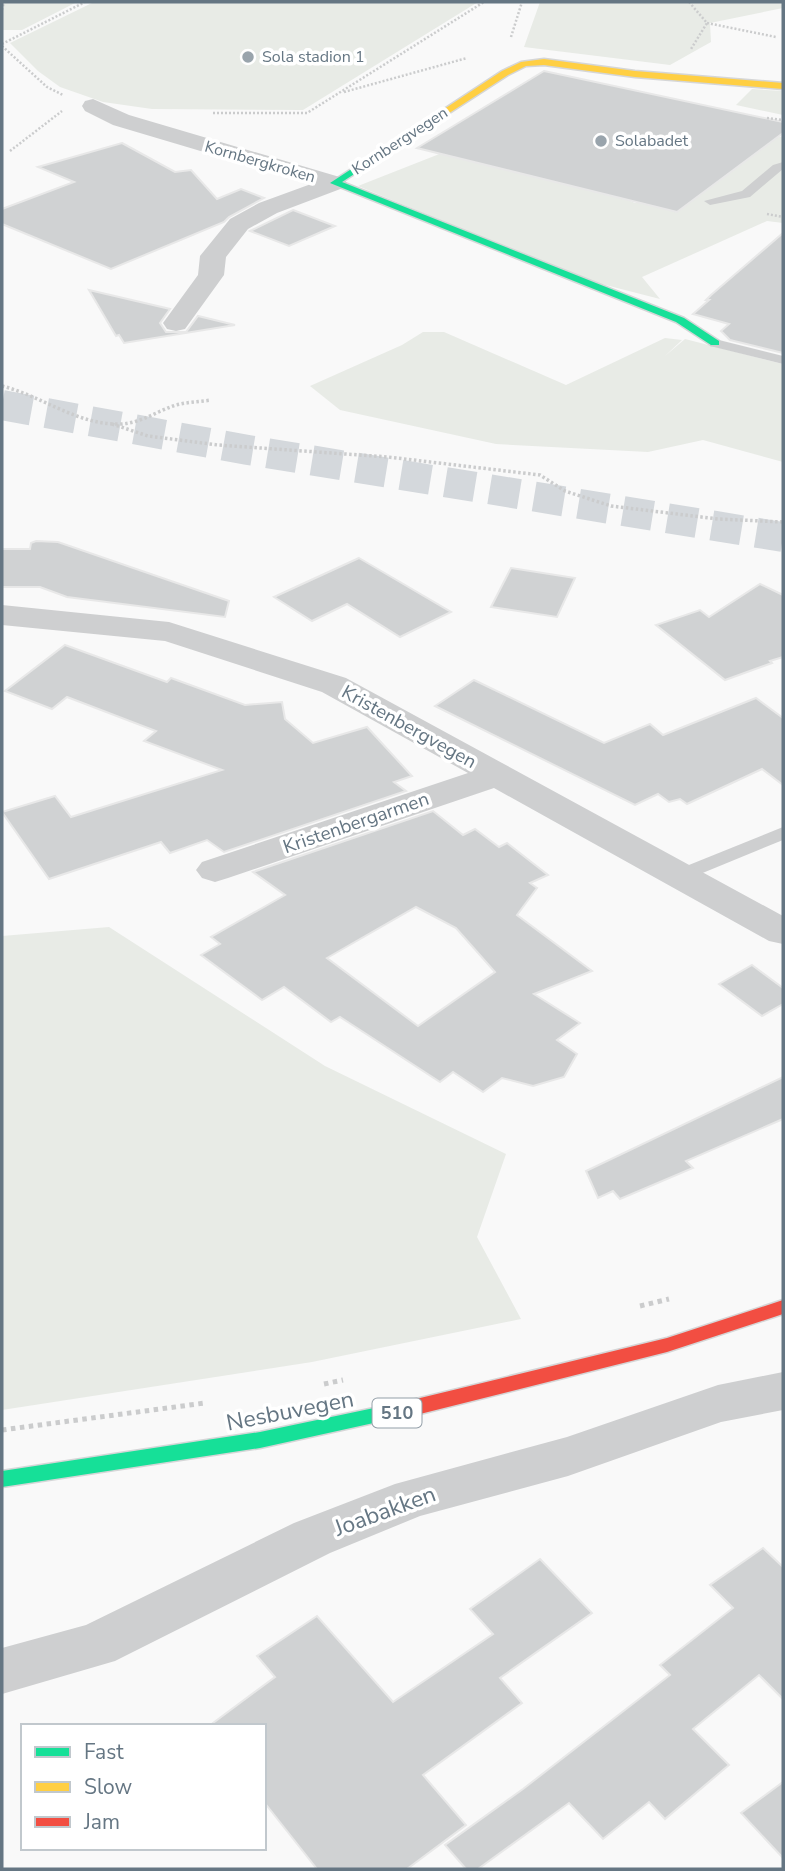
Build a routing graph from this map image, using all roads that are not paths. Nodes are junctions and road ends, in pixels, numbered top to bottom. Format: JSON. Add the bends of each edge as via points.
{"nodes":[{"id":1,"x":783,"y":86,"type":"edge"},
{"id":2,"x":93,"y":106,"type":"road end"},
{"id":3,"x":783,"y":165,"type":"edge"},
{"id":4,"x":335,"y":183,"type":"junction"},
{"id":5,"x":710,"y":201,"type":"dead end"},
{"id":6,"x":176,"y":323,"type":"dead end"},
{"id":7,"x":715,"y":343,"type":"joint"},
{"id":8,"x":783,"y":360,"type":"edge"},
{"id":9,"x":2,"y":615,"type":"edge"},
{"id":10,"x":497,"y":775,"type":"junction"},
{"id":11,"x":783,"y":833,"type":"edge"},
{"id":12,"x":215,"y":870,"type":"dead end"},
{"id":13,"x":681,"y":874,"type":"junction"},
{"id":14,"x":783,"y":932,"type":"edge"},
{"id":15,"x":783,"y":1307,"type":"edge"},
{"id":16,"x":783,"y":1391,"type":"edge"},
{"id":17,"x":2,"y":1479,"type":"edge"},
{"id":18,"x":2,"y":1671,"type":"edge"}],
"edges":[{"from":1,"to":4,"type":"street","name":"Kornbergvegen","via":[[533,62],[517,66]]},
{"from":2,"to":4,"type":"street","name":"Kornbergkroken","via":[[121,120]]},
{"from":3,"to":5,"type":"lane","via":[[746,194]]},
{"from":4,"to":6,"type":"street","name":"Kornbergkroken","via":[[239,224],[212,257],[211,275]]},
{"from":4,"to":7,"type":"street","name":"Kornbergvegen","via":[[680,320]]},
{"from":7,"to":8,"type":"lane"},
{"from":9,"to":10,"type":"street","name":"Kristenbergvegen","via":[[169,632],[323,681]]},
{"from":10,"to":12,"type":"street","name":"Kristenbergarmen"},
{"from":10,"to":13,"type":"street","name":"Kristenbergvegen"},
{"from":11,"to":13,"type":"lane"},
{"from":13,"to":14,"type":"street","name":"Kristenbergvegen"},
{"from":15,"to":17,"type":"street","name":"Nesbuvegen","number":"510","via":[[667,1345],[334,1428]]},
{"from":16,"to":18,"type":"street","name":"Joabakken","via":[[718,1404],[568,1456],[412,1499],[312,1538],[97,1646]]}]}
